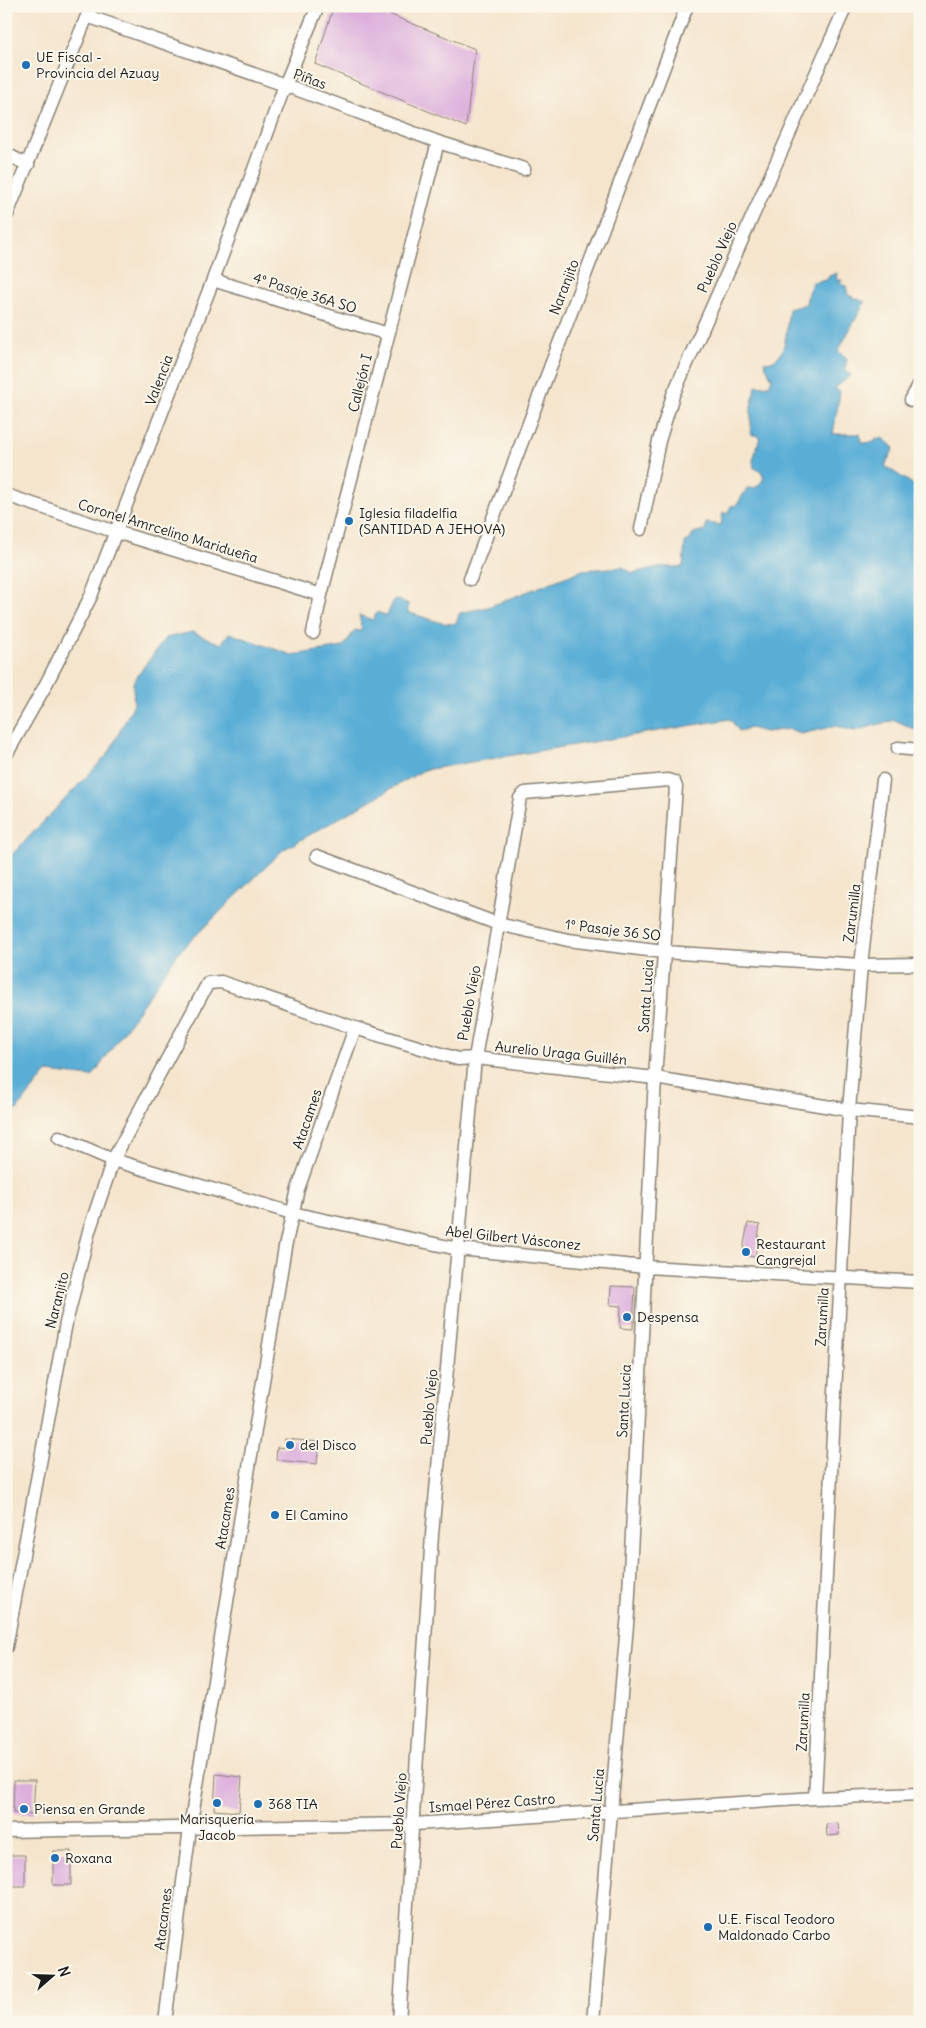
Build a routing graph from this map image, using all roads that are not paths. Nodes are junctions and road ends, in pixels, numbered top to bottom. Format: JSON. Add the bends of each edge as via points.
{"nodes":[{"id":1,"x":318,"y":6,"type":"edge"},
{"id":2,"x":687,"y":6,"type":"edge"},
{"id":3,"x":846,"y":6,"type":"edge"},
{"id":4,"x":89,"y":11,"type":"edge"},
{"id":5,"x":284,"y":85,"type":"junction"},
{"id":6,"x":438,"y":142,"type":"junction"},
{"id":7,"x":6,"y":154,"type":"edge"},
{"id":8,"x":28,"y":165,"type":"junction"},
{"id":9,"x":524,"y":169,"type":"dead end"},
{"id":10,"x":6,"y":217,"type":"edge"},
{"id":11,"x":213,"y":280,"type":"junction"},
{"id":12,"x":388,"y":334,"type":"junction"},
{"id":13,"x":920,"y":383,"type":"edge"},
{"id":14,"x":911,"y":400,"type":"dead end"},
{"id":15,"x":6,"y":495,"type":"edge"},
{"id":16,"x":641,"y":529,"type":"dead end"},
{"id":17,"x":116,"y":532,"type":"junction"},
{"id":18,"x":470,"y":579,"type":"dead end"},
{"id":19,"x":321,"y":594,"type":"junction"},
{"id":20,"x":313,"y":633,"type":"dead end"},
{"id":21,"x":898,"y":748,"type":"dead end"},
{"id":22,"x":920,"y":750,"type":"edge"},
{"id":23,"x":6,"y":755,"type":"edge"},
{"id":24,"x":883,"y":780,"type":"dead end"},
{"id":25,"x":674,"y":782,"type":"joint"},
{"id":26,"x":317,"y":856,"type":"dead end"},
{"id":27,"x":498,"y":924,"type":"junction"},
{"id":28,"x":664,"y":952,"type":"junction"},
{"id":29,"x":920,"y":964,"type":"edge"},
{"id":30,"x":861,"y":965,"type":"junction"},
{"id":31,"x":208,"y":983,"type":"joint"},
{"id":32,"x":355,"y":1028,"type":"junction"},
{"id":33,"x":475,"y":1058,"type":"junction"},
{"id":34,"x":654,"y":1078,"type":"junction"},
{"id":35,"x":849,"y":1110,"type":"junction"},
{"id":36,"x":920,"y":1117,"type":"edge"},
{"id":37,"x":58,"y":1137,"type":"dead end"},
{"id":38,"x":113,"y":1160,"type":"junction"},
{"id":39,"x":292,"y":1213,"type":"junction"},
{"id":40,"x":458,"y":1249,"type":"junction"},
{"id":41,"x":646,"y":1267,"type":"junction"},
{"id":42,"x":839,"y":1277,"type":"junction"},
{"id":43,"x":920,"y":1282,"type":"edge"},
{"id":44,"x":6,"y":1647,"type":"edge"},
{"id":45,"x":920,"y":1794,"type":"edge"},
{"id":46,"x":815,"y":1798,"type":"junction"},
{"id":47,"x":610,"y":1811,"type":"junction"},
{"id":48,"x":414,"y":1824,"type":"junction"},
{"id":49,"x":190,"y":1828,"type":"junction"},
{"id":50,"x":6,"y":1831,"type":"edge"},
{"id":51,"x":166,"y":2022,"type":"edge"},
{"id":52,"x":399,"y":2022,"type":"edge"},
{"id":53,"x":593,"y":2022,"type":"edge"}],
"edges":[{"from":1,"to":5,"type":"street","name":"Valencia"},
{"from":2,"to":18,"type":"street","name":"Naranjito"},
{"from":3,"to":16,"type":"street","name":"Pueblo Viejo","via":[[676,388],[658,441]]},
{"from":4,"to":5,"type":"street","name":"Piñas"},
{"from":4,"to":8,"type":"street"},
{"from":5,"to":6,"type":"street","name":"Piñas"},
{"from":5,"to":11,"type":"street","name":"Valencia"},
{"from":6,"to":9,"type":"street","name":"Piñas"},
{"from":6,"to":12,"type":"street","name":"Callejón I"},
{"from":7,"to":8,"type":"street"},
{"from":8,"to":10,"type":"street"},
{"from":11,"to":12,"type":"street","name":"4° Pasaje 36A SO"},
{"from":11,"to":17,"type":"street","name":"Valencia"},
{"from":12,"to":19,"type":"street","name":"Callejón I"},
{"from":13,"to":14,"type":"street"},
{"from":15,"to":17,"type":"street","name":"Coronel Amrcelino Maridueña"},
{"from":17,"to":19,"type":"street","name":"Coronel Amrcelino Maridueña"},
{"from":17,"to":23,"type":"street","name":"Valencia","via":[[91,596]]},
{"from":19,"to":20,"type":"street","name":"Callejón I"},
{"from":21,"to":22,"type":"street"},
{"from":24,"to":30,"type":"street","name":"Zarumilla"},
{"from":25,"to":27,"type":"street","name":"Pueblo Viejo","via":[[525,793],[520,798]]},
{"from":25,"to":28,"type":"street","name":"Santa Lucia"},
{"from":26,"to":27,"type":"street","name":"1º Pasaje 36 SO"},
{"from":27,"to":28,"type":"street","name":"1º Pasaje 36 SO","via":[[568,940]]},
{"from":27,"to":33,"type":"street","name":"Pueblo Viejo"},
{"from":28,"to":30,"type":"street","name":"1º Pasaje 36 SO"},
{"from":28,"to":34,"type":"street","name":"Santa Lucia"},
{"from":29,"to":30,"type":"street","name":"1º Pasaje 36 SO"},
{"from":30,"to":35,"type":"street","name":"Zarumilla"},
{"from":31,"to":32,"type":"street","name":"Aurelio Uraga Guillén","via":[[221,982]]},
{"from":31,"to":38,"type":"street","name":"Naranjito"},
{"from":32,"to":33,"type":"street","name":"Aurelio Uraga Guillén","via":[[458,1059]]},
{"from":32,"to":39,"type":"street","name":"Atacames"},
{"from":33,"to":34,"type":"street","name":"Aurelio Uraga Guillén"},
{"from":33,"to":40,"type":"street","name":"Pueblo Viejo"},
{"from":34,"to":35,"type":"street","name":"Aurelio Uraga Guillén"},
{"from":34,"to":41,"type":"street","name":"Santa Lucia"},
{"from":35,"to":36,"type":"street","name":"Aurelio Uraga Guillén"},
{"from":35,"to":42,"type":"street","name":"Zarumilla"},
{"from":37,"to":38,"type":"street","name":"Abel Gilbert Vásconez"},
{"from":38,"to":39,"type":"street","name":"Abel Gilbert Vásconez"},
{"from":38,"to":44,"type":"street","name":"Naranjito","via":[[89,1232],[66,1323]]},
{"from":39,"to":40,"type":"street","name":"Abel Gilbert Vásconez"},
{"from":39,"to":49,"type":"street","name":"Atacames"},
{"from":40,"to":41,"type":"street","name":"Abel Gilbert Vásconez"},
{"from":40,"to":48,"type":"street","name":"Pueblo Viejo","via":[[432,1535]]},
{"from":41,"to":42,"type":"street","name":"Abel Gilbert Vásconez"},
{"from":41,"to":47,"type":"street","name":"Santa Lucia","via":[[628,1613]]},
{"from":42,"to":43,"type":"street","name":"Abel Gilbert Vásconez"},
{"from":42,"to":46,"type":"street","name":"Zarumilla"},
{"from":45,"to":46,"type":"street","name":"Ismael Pérez Castro"},
{"from":46,"to":47,"type":"street","name":"Ismael Pérez Castro"},
{"from":47,"to":48,"type":"street","name":"Ismael Pérez Castro"},
{"from":47,"to":53,"type":"street","name":"Santa Lucia"},
{"from":48,"to":49,"type":"street","name":"Ismael Pérez Castro"},
{"from":48,"to":52,"type":"street","name":"Pueblo Viejo"},
{"from":49,"to":50,"type":"street","name":"Ismael Pérez Castro"},
{"from":49,"to":51,"type":"street","name":"Atacames"}]}
